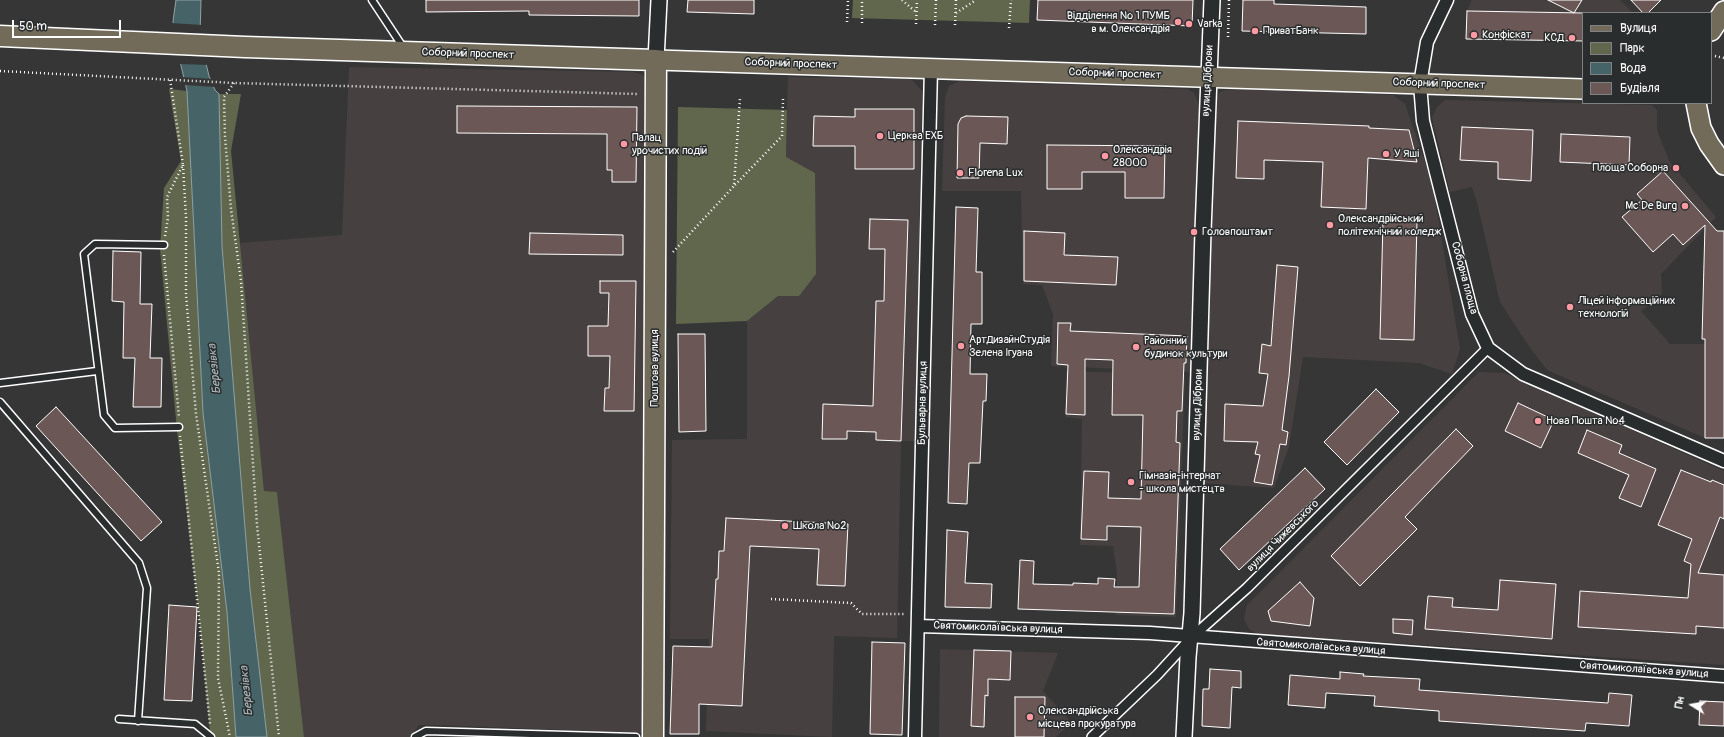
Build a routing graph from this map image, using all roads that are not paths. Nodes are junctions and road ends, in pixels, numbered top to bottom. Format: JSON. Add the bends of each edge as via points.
{"nodes":[{"id":1,"x":372,"y":0,"type":"edge"},
{"id":2,"x":659,"y":0,"type":"edge"},
{"id":3,"x":1212,"y":0,"type":"edge"},
{"id":4,"x":1447,"y":0,"type":"edge"},
{"id":5,"x":1724,"y":11,"type":"edge"},
{"id":6,"x":1712,"y":29,"type":"edge"},
{"id":7,"x":0,"y":36,"type":"edge"},
{"id":8,"x":406,"y":52,"type":"junction"},
{"id":9,"x":656,"y":60,"type":"junction"},
{"id":10,"x":931,"y":68,"type":"junction"},
{"id":11,"x":1209,"y":77,"type":"junction"},
{"id":12,"x":1420,"y":84,"type":"junction"},
{"id":13,"x":1582,"y":89,"type":"edge"},
{"id":14,"x":1696,"y":104,"type":"edge"},
{"id":15,"x":1724,"y":165,"type":"edge"},
{"id":16,"x":164,"y":245,"type":"road end"},
{"id":17,"x":1488,"y":348,"type":"junction"},
{"id":18,"x":97,"y":371,"type":"junction"},
{"id":19,"x":0,"y":383,"type":"edge"},
{"id":20,"x":0,"y":402,"type":"edge"},
{"id":21,"x":180,"y":427,"type":"road end"},
{"id":22,"x":1724,"y":461,"type":"edge"},
{"id":23,"x":918,"y":626,"type":"junction"},
{"id":24,"x":1191,"y":638,"type":"junction"},
{"id":25,"x":1724,"y":676,"type":"edge"},
{"id":26,"x":119,"y":720,"type":"dead end"},
{"id":27,"x":138,"y":720,"type":"junction"},
{"id":28,"x":210,"y":737,"type":"edge"},
{"id":29,"x":414,"y":737,"type":"edge"},
{"id":30,"x":636,"y":737,"type":"edge"},
{"id":31,"x":653,"y":737,"type":"edge"},
{"id":32,"x":915,"y":737,"type":"edge"},
{"id":33,"x":1092,"y":737,"type":"edge"},
{"id":34,"x":1184,"y":737,"type":"edge"}],
"edges":[{"from":1,"to":8,"type":"lane"},
{"from":2,"to":9,"type":"street","name":"Поштова вулиця"},
{"from":3,"to":11,"type":"street","name":"вулиця Діброви"},
{"from":4,"to":12,"type":"street","name":"Соборна площа","via":[[1427,42]]},
{"from":5,"to":6,"type":"main road"},
{"from":7,"to":8,"type":"highway","name":"Соборний проспект"},
{"from":8,"to":9,"type":"highway","name":"Соборний проспект"},
{"from":9,"to":10,"type":"main road","name":"Соборний проспект"},
{"from":9,"to":31,"type":"highway","name":"Поштова вулиця"},
{"from":10,"to":11,"type":"main road","name":"Соборний проспект"},
{"from":10,"to":23,"type":"street","name":"Бульварна вулиця"},
{"from":11,"to":12,"type":"main road","name":"Соборний проспект"},
{"from":11,"to":24,"type":"street","name":"вулиця Діброви"},
{"from":12,"to":13,"type":"main road","name":"Соборний проспект"},
{"from":12,"to":17,"type":"street","name":"Соборна площа","via":[[1423,121],[1472,314]]},
{"from":14,"to":15,"type":"main road","via":[[1701,128]]},
{"from":16,"to":18,"type":"lane","via":[[95,244],[84,254]]},
{"from":17,"to":22,"type":"street","name":"Соборна площа","via":[[1523,374]]},
{"from":17,"to":24,"type":"street","name":"вулиця Чижевського","via":[[1247,588]]},
{"from":18,"to":19,"type":"lane"},
{"from":18,"to":21,"type":"lane","via":[[104,415],[115,428]]},
{"from":20,"to":27,"type":"lane","via":[[139,563],[147,588]]},
{"from":23,"to":24,"type":"street","name":"Святомиколаївська вулиця","via":[[1150,633]]},
{"from":23,"to":32,"type":"street","name":"Бульварна вулиця"},
{"from":24,"to":25,"type":"street","name":"Святомиколаївська вулиця"},
{"from":24,"to":33,"type":"street","name":"вулиця Чижевського","via":[[1157,675]]},
{"from":24,"to":34,"type":"street","name":"вулиця Діброви"},
{"from":26,"to":27,"type":"lane"},
{"from":27,"to":28,"type":"lane","via":[[196,724]]},
{"from":29,"to":30,"type":"lane","via":[[426,731]]}]}
